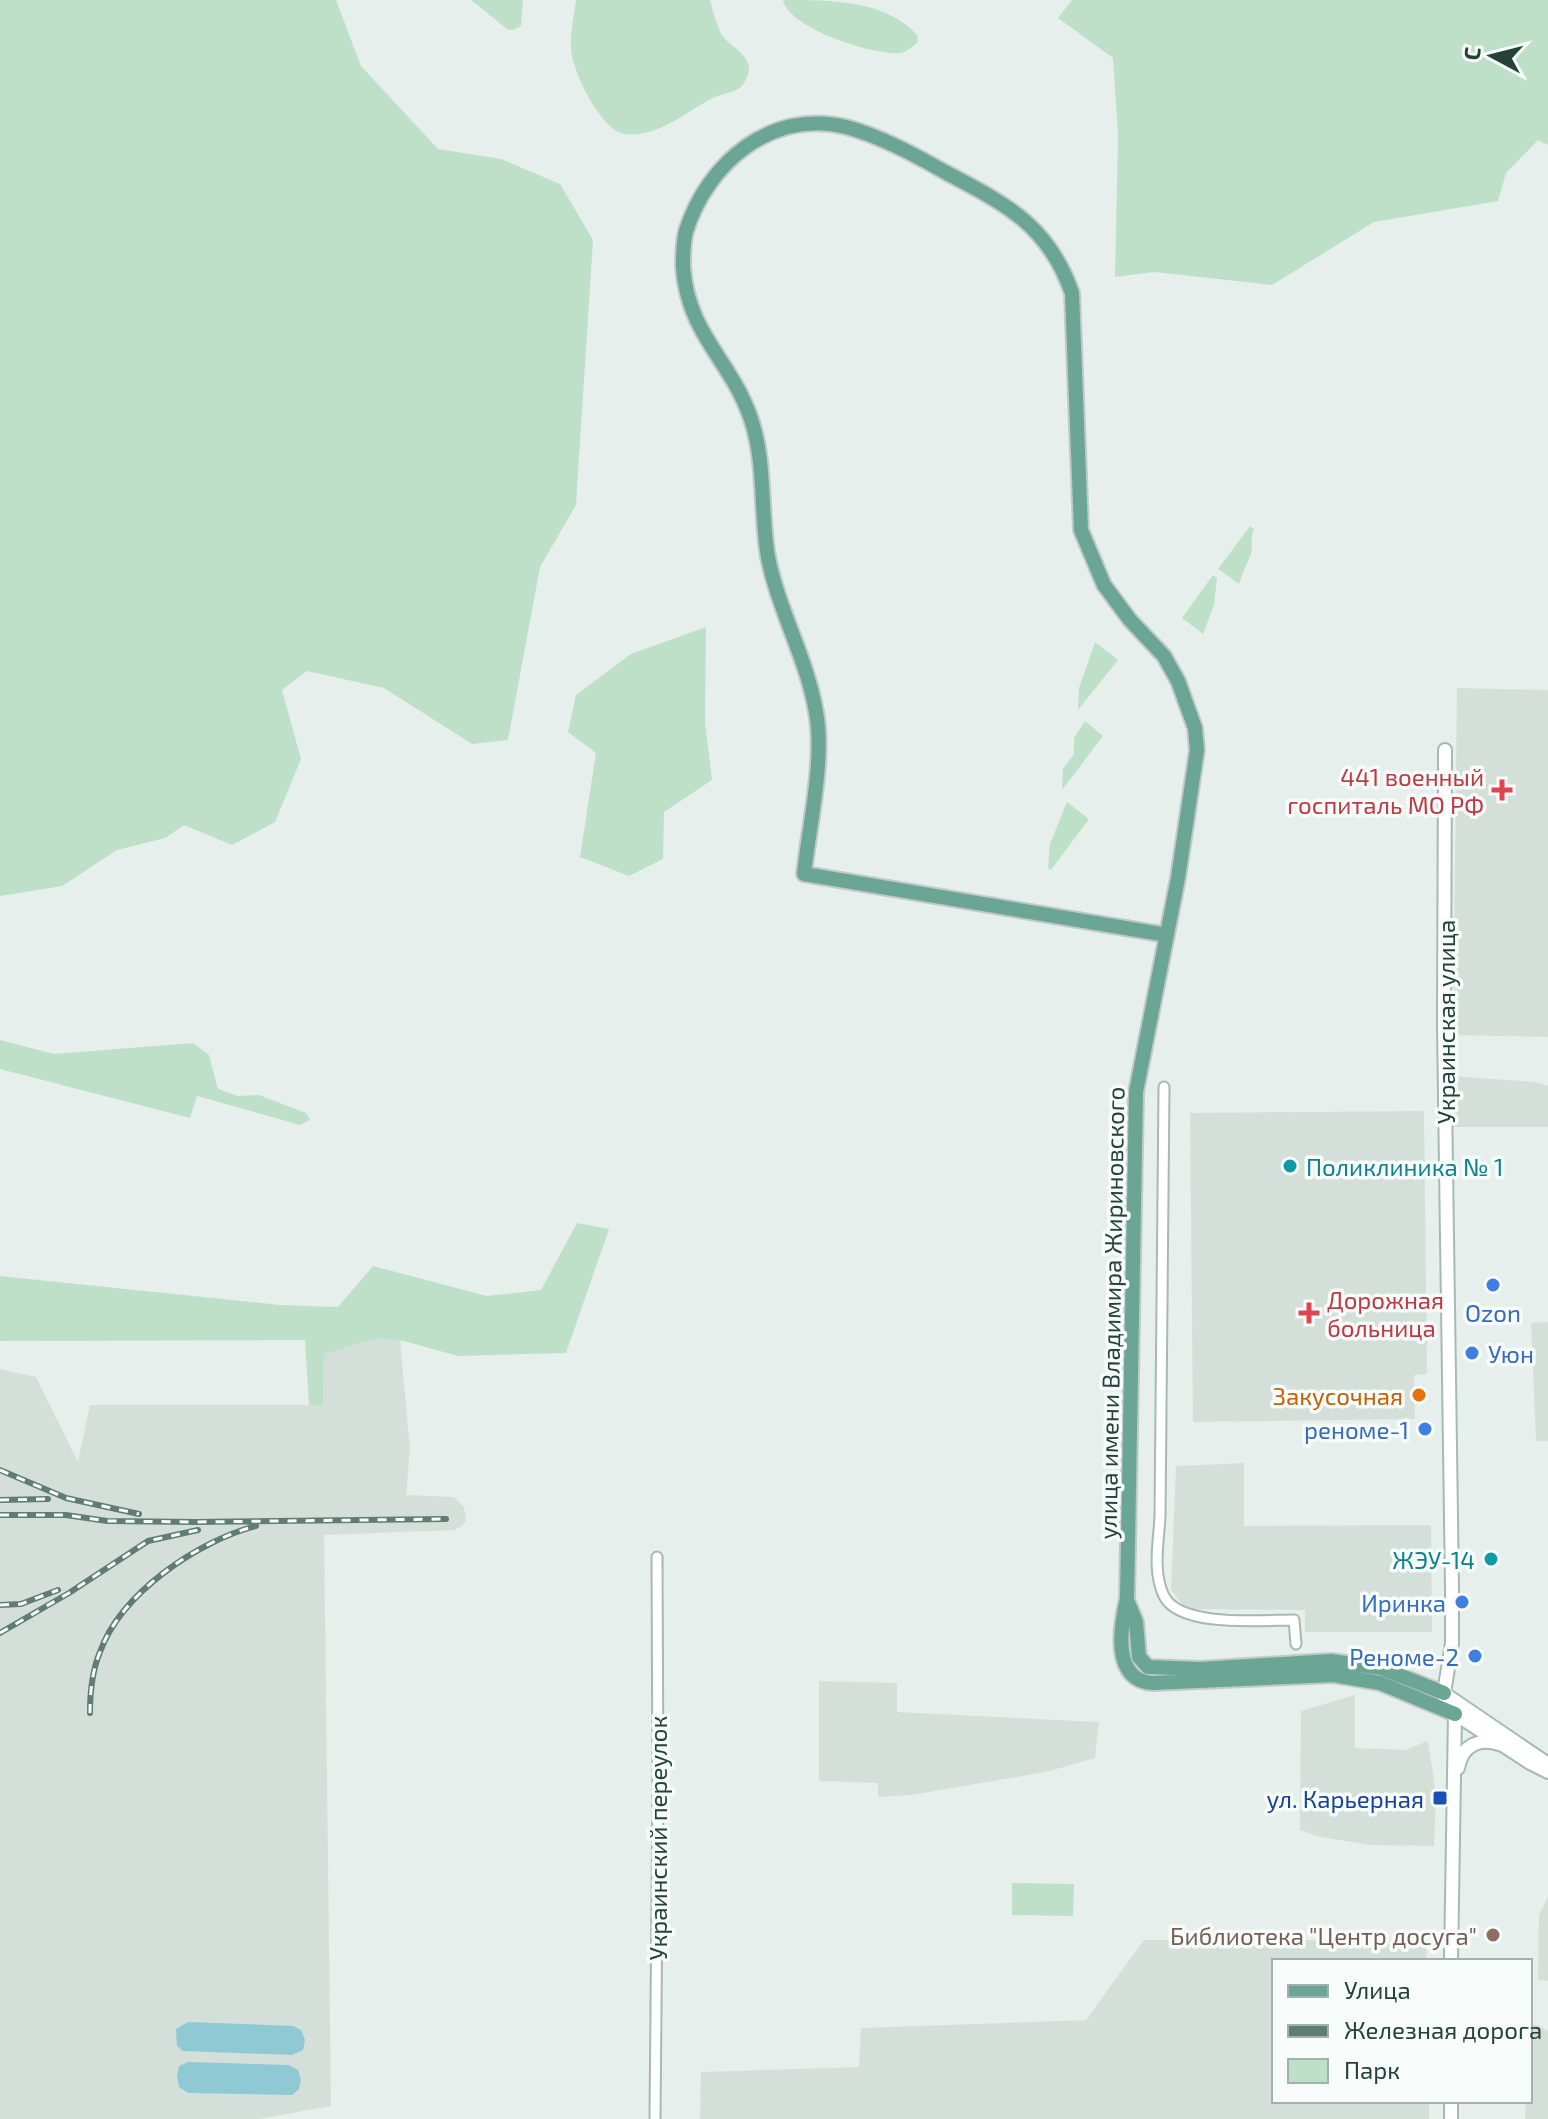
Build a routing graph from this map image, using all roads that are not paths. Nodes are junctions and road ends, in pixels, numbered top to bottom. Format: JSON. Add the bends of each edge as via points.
{"nodes":[{"id":1,"x":1445,"y":750,"type":"dead end"},
{"id":2,"x":1167,"y":935,"type":"junction"},
{"id":3,"x":1164,"y":1087,"type":"dead end"},
{"id":4,"x":657,"y":1557,"type":"dead end"},
{"id":5,"x":1127,"y":1599,"type":"junction"},
{"id":6,"x":1452,"y":1621,"type":"junction"},
{"id":7,"x":1296,"y":1644,"type":"dead end"},
{"id":8,"x":1381,"y":1668,"type":"junction"},
{"id":9,"x":1444,"y":1693,"type":"junction"},
{"id":10,"x":1455,"y":1714,"type":"junction"},
{"id":11,"x":1502,"y":1745,"type":"junction"},
{"id":12,"x":1548,"y":1764,"type":"edge"},
{"id":13,"x":1548,"y":1772,"type":"edge"},
{"id":14,"x":1452,"y":1831,"type":"junction"},
{"id":15,"x":1451,"y":1959,"type":"edge"},
{"id":16,"x":655,"y":2119,"type":"edge"}],
"edges":[{"from":1,"to":6,"type":"main road","name":"Украинская улица"},
{"from":2,"to":2,"type":"main road","name":"улица имени Владимира Жириновского","via":[[804,874],[819,746],[817,715],[768,559],[752,421],[693,315],[684,274],[685,233],[699,202],[716,174],[759,137],[823,123],[862,132],[1005,204],[1035,230],[1059,262],[1072,293],[1081,530],[1104,585],[1164,656],[1195,728],[1191,802]]},
{"from":2,"to":5,"type":"main road","name":"улица имени Владимира Жириновского","via":[[1136,1092]]},
{"from":3,"to":7,"type":"street","via":[[1157,1570],[1164,1597],[1189,1615],[1294,1620]]},
{"from":4,"to":16,"type":"street","name":"Украинский переулок"},
{"from":5,"to":8,"type":"main road","name":"улица имени Владимира Жириновского","via":[[1136,1622],[1139,1657],[1154,1669],[1331,1661]]},
{"from":5,"to":10,"type":"main road","name":"улица имени Владимира Жириновского","via":[[1121,1622],[1126,1670],[1141,1682],[1333,1675],[1380,1683]]},
{"from":6,"to":8,"type":"main road","via":[[1436,1679]]},
{"from":6,"to":9,"type":"main road","name":"Украинская улица"},
{"from":8,"to":9,"type":"main road","name":"улица имени Владимира Жириновского"},
{"from":9,"to":10,"type":"main road"},
{"from":9,"to":12,"type":"main road"},
{"from":10,"to":11,"type":"main road"},
{"from":10,"to":14,"type":"main road"},
{"from":11,"to":13,"type":"main road"},
{"from":11,"to":14,"type":"main road","via":[[1480,1741],[1463,1752]]},
{"from":14,"to":15,"type":"main road"}]}
